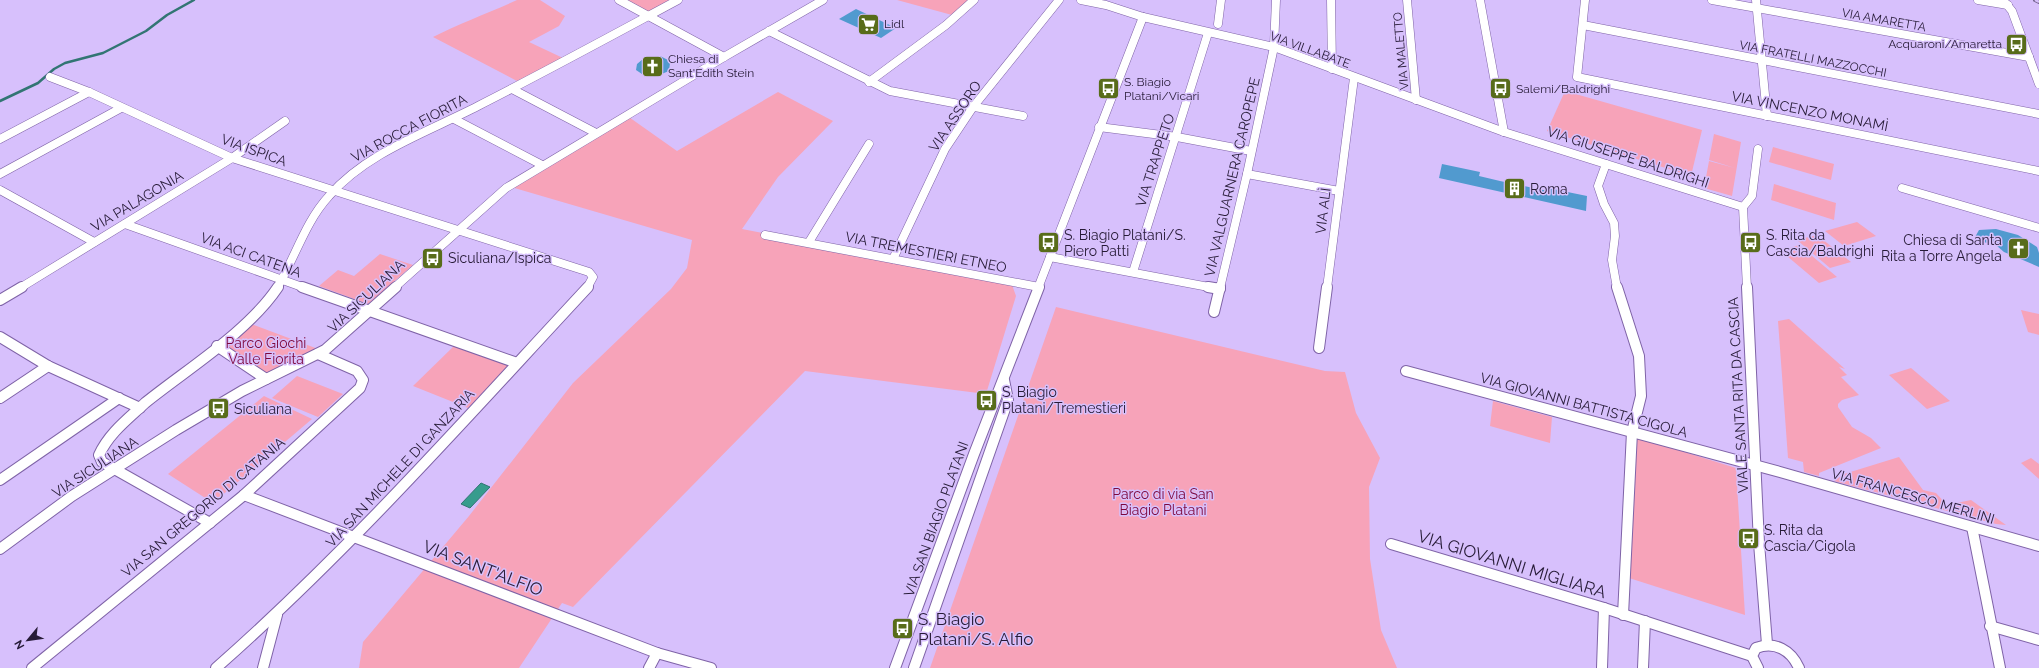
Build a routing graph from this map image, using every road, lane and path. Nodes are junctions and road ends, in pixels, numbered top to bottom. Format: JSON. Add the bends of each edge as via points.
{"nodes":[{"id":1,"x":620,"y":0,"type":"edge"},
{"id":2,"x":678,"y":0,"type":"edge"},
{"id":3,"x":823,"y":0,"type":"edge"},
{"id":4,"x":974,"y":0,"type":"edge"},
{"id":5,"x":1059,"y":0,"type":"edge"},
{"id":6,"x":1081,"y":0,"type":"edge"},
{"id":7,"x":1221,"y":0,"type":"edge"},
{"id":8,"x":1276,"y":0,"type":"edge"},
{"id":9,"x":1331,"y":0,"type":"edge"},
{"id":10,"x":1407,"y":0,"type":"edge"},
{"id":11,"x":1480,"y":0,"type":"edge"},
{"id":12,"x":1585,"y":0,"type":"edge"},
{"id":13,"x":1712,"y":0,"type":"edge"},
{"id":14,"x":1756,"y":0,"type":"edge"},
{"id":15,"x":1978,"y":0,"type":"edge"},
{"id":16,"x":1107,"y":3,"type":"edge"},
{"id":17,"x":2005,"y":3,"type":"edge"},
{"id":18,"x":1757,"y":8,"type":"junction"},
{"id":19,"x":648,"y":16,"type":"junction"},
{"id":20,"x":1143,"y":17,"type":"junction"},
{"id":21,"x":1218,"y":24,"type":"dead end"},
{"id":22,"x":1583,"y":25,"type":"junction"},
{"id":23,"x":769,"y":31,"type":"junction"},
{"id":24,"x":1208,"y":33,"type":"junction"},
{"id":25,"x":1274,"y":47,"type":"junction"},
{"id":26,"x":724,"y":57,"type":"junction"},
{"id":27,"x":2029,"y":57,"type":"junction"},
{"id":28,"x":1763,"y":61,"type":"junction"},
{"id":29,"x":1332,"y":69,"type":"junction"},
{"id":30,"x":2036,"y":69,"type":"edge"},
{"id":31,"x":50,"y":77,"type":"dead end"},
{"id":32,"x":1354,"y":78,"type":"junction"},
{"id":33,"x":869,"y":82,"type":"junction"},
{"id":34,"x":2039,"y":84,"type":"edge"},
{"id":35,"x":512,"y":89,"type":"junction"},
{"id":36,"x":89,"y":92,"type":"junction"},
{"id":37,"x":1416,"y":100,"type":"junction"},
{"id":38,"x":973,"y":107,"type":"junction"},
{"id":39,"x":122,"y":108,"type":"junction"},
{"id":40,"x":2039,"y":114,"type":"edge"},
{"id":41,"x":1023,"y":116,"type":"dead end"},
{"id":42,"x":1767,"y":116,"type":"junction"},
{"id":43,"x":454,"y":119,"type":"junction"},
{"id":44,"x":285,"y":121,"type":"dead end"},
{"id":45,"x":1099,"y":127,"type":"junction"},
{"id":46,"x":1504,"y":132,"type":"junction"},
{"id":47,"x":596,"y":133,"type":"junction"},
{"id":48,"x":1177,"y":137,"type":"junction"},
{"id":49,"x":0,"y":139,"type":"edge"},
{"id":50,"x":869,"y":144,"type":"dead end"},
{"id":51,"x":1758,"y":149,"type":"dead end"},
{"id":52,"x":1251,"y":150,"type":"junction"},
{"id":53,"x":232,"y":158,"type":"junction"},
{"id":54,"x":1606,"y":164,"type":"junction"},
{"id":55,"x":542,"y":165,"type":"junction"},
{"id":56,"x":2039,"y":170,"type":"edge"},
{"id":57,"x":0,"y":174,"type":"edge"},
{"id":58,"x":1247,"y":174,"type":"junction"},
{"id":59,"x":1902,"y":188,"type":"dead end"},
{"id":60,"x":0,"y":190,"type":"edge"},
{"id":61,"x":333,"y":191,"type":"junction"},
{"id":62,"x":1339,"y":191,"type":"junction"},
{"id":63,"x":1743,"y":207,"type":"junction"},
{"id":64,"x":125,"y":224,"type":"junction"},
{"id":65,"x":2039,"y":228,"type":"edge"},
{"id":66,"x":457,"y":231,"type":"junction"},
{"id":67,"x":764,"y":235,"type":"dead end"},
{"id":68,"x":94,"y":242,"type":"junction"},
{"id":69,"x":809,"y":242,"type":"junction"},
{"id":70,"x":1050,"y":257,"type":"junction"},
{"id":71,"x":892,"y":259,"type":"junction"},
{"id":72,"x":1133,"y":272,"type":"junction"},
{"id":73,"x":594,"y":277,"type":"joint"},
{"id":74,"x":283,"y":280,"type":"junction"},
{"id":75,"x":1039,"y":287,"type":"junction"},
{"id":76,"x":1220,"y":289,"type":"junction"},
{"id":77,"x":0,"y":300,"type":"edge"},
{"id":78,"x":368,"y":311,"type":"junction"},
{"id":79,"x":1214,"y":312,"type":"dead end"},
{"id":80,"x":0,"y":337,"type":"edge"},
{"id":81,"x":217,"y":346,"type":"junction"},
{"id":82,"x":1319,"y":348,"type":"dead end"},
{"id":83,"x":318,"y":354,"type":"junction"},
{"id":84,"x":517,"y":363,"type":"junction"},
{"id":85,"x":48,"y":366,"type":"junction"},
{"id":86,"x":1406,"y":371,"type":"dead end"},
{"id":87,"x":266,"y":378,"type":"junction"},
{"id":88,"x":1004,"y":380,"type":"junction"},
{"id":89,"x":0,"y":398,"type":"edge"},
{"id":90,"x":119,"y":398,"type":"junction"},
{"id":91,"x":140,"y":408,"type":"junction"},
{"id":92,"x":1632,"y":432,"type":"junction"},
{"id":93,"x":1755,"y":465,"type":"junction"},
{"id":94,"x":115,"y":469,"type":"junction"},
{"id":95,"x":1780,"y":472,"type":"joint"},
{"id":96,"x":0,"y":480,"type":"edge"},
{"id":97,"x":244,"y":495,"type":"junction"},
{"id":98,"x":210,"y":523,"type":"junction"},
{"id":99,"x":1972,"y":527,"type":"junction"},
{"id":100,"x":357,"y":538,"type":"junction"},
{"id":101,"x":1391,"y":544,"type":"dead end"},
{"id":102,"x":2039,"y":546,"type":"edge"},
{"id":103,"x":0,"y":549,"type":"edge"},
{"id":104,"x":1604,"y":608,"type":"junction"},
{"id":105,"x":1623,"y":615,"type":"junction"},
{"id":106,"x":278,"y":616,"type":"junction"},
{"id":107,"x":1645,"y":621,"type":"junction"},
{"id":108,"x":1990,"y":626,"type":"junction"},
{"id":109,"x":2039,"y":640,"type":"edge"},
{"id":110,"x":1767,"y":644,"type":"junction"},
{"id":111,"x":657,"y":653,"type":"junction"},
{"id":112,"x":1752,"y":656,"type":"junction"},
{"id":113,"x":32,"y":668,"type":"edge"},
{"id":114,"x":216,"y":668,"type":"edge"},
{"id":115,"x":264,"y":668,"type":"edge"},
{"id":116,"x":649,"y":668,"type":"edge"},
{"id":117,"x":711,"y":668,"type":"edge"},
{"id":118,"x":895,"y":668,"type":"edge"},
{"id":119,"x":914,"y":668,"type":"edge"},
{"id":120,"x":1602,"y":668,"type":"edge"},
{"id":121,"x":1643,"y":668,"type":"edge"},
{"id":122,"x":1758,"y":668,"type":"edge"},
{"id":123,"x":1799,"y":668,"type":"edge"},
{"id":124,"x":2000,"y":668,"type":"edge"}],
"edges":[{"from":1,"to":19,"type":"street"},
{"from":2,"to":19,"type":"street","name":"VIA ROCCA FIORITA"},
{"from":3,"to":23,"type":"street","name":"VIA SICULIANA"},
{"from":4,"to":33,"type":"street","via":[[946,25]]},
{"from":5,"to":38,"type":"street","name":"VIA ASSORO"},
{"from":6,"to":16,"type":"street","name":"VIA VILLABATE"},
{"from":7,"to":21,"type":"street"},
{"from":8,"to":25,"type":"street","name":"VIA VALGUARNERA CAROPEPE"},
{"from":9,"to":29,"type":"street"},
{"from":10,"to":37,"type":"street","name":"VIA MALETTO"},
{"from":11,"to":46,"type":"street"},
{"from":12,"to":22,"type":"street"},
{"from":13,"to":18,"type":"street","name":"VIA AMARETTA"},
{"from":14,"to":18,"type":"street"},
{"from":15,"to":17,"type":"street"},
{"from":16,"to":20,"type":"street","name":"VIA VILLABATE"},
{"from":17,"to":27,"type":"street","via":[[2012,11]]},
{"from":18,"to":27,"type":"street","name":"VIA AMARETTA"},
{"from":18,"to":28,"type":"street"},
{"from":19,"to":26,"type":"street"},
{"from":19,"to":35,"type":"street","name":"VIA ROCCA FIORITA"},
{"from":20,"to":24,"type":"street","name":"VIA VILLABATE"},
{"from":20,"to":45,"type":"street","name":"VIA SAN BIAGIO PLATANI"},
{"from":22,"to":28,"type":"street","name":"VIA FRATELLI MAZZOCCHI"},
{"from":22,"to":42,"type":"street","name":"VIA VINCENZO MONAMÌ","via":[[1577,77]]},
{"from":23,"to":26,"type":"street","name":"VIA SICULIANA"},
{"from":23,"to":33,"type":"street"},
{"from":24,"to":25,"type":"street","name":"VIA VILLABATE"},
{"from":24,"to":48,"type":"street","name":"VIA TRAPPETO"},
{"from":25,"to":29,"type":"street","name":"VIA VILLABATE"},
{"from":25,"to":52,"type":"street","name":"VIA VALGUARNERA CAROPEPE"},
{"from":26,"to":47,"type":"street","name":"VIA SICULIANA"},
{"from":27,"to":30,"type":"street"},
{"from":28,"to":40,"type":"street","name":"VIA FRATELLI MAZZOCCHI"},
{"from":28,"to":42,"type":"street"},
{"from":29,"to":32,"type":"street","name":"VIA VILLABATE"},
{"from":30,"to":34,"type":"street"},
{"from":31,"to":36,"type":"street","name":"VIA ISPICA"},
{"from":32,"to":37,"type":"street","name":"VIA VILLABATE"},
{"from":32,"to":62,"type":"street","name":"VIA ALÌ"},
{"from":33,"to":38,"type":"street","via":[[910,96]]},
{"from":35,"to":43,"type":"street","name":"VIA ROCCA FIORITA"},
{"from":35,"to":47,"type":"street"},
{"from":36,"to":39,"type":"street","name":"VIA ISPICA"},
{"from":36,"to":49,"type":"street"},
{"from":37,"to":46,"type":"street","name":"VIA VILLABATE"},
{"from":38,"to":41,"type":"street"},
{"from":38,"to":71,"type":"street","name":"VIA ASSORO","via":[[945,149]]},
{"from":39,"to":53,"type":"street","name":"VIA ISPICA"},
{"from":39,"to":57,"type":"street"},
{"from":42,"to":56,"type":"street","name":"VIA VINCENZO MONAMÌ"},
{"from":43,"to":55,"type":"street"},
{"from":43,"to":61,"type":"street","name":"VIA ROCCA FIORITA","via":[[383,155],[347,178]]},
{"from":44,"to":53,"type":"street","name":"VIA PALAGONIA"},
{"from":45,"to":48,"type":"street"},
{"from":45,"to":70,"type":"street","name":"VIA SAN BIAGIO PLATANI"},
{"from":46,"to":54,"type":"street","name":"VIA GIUSEPPE BALDRIGHI"},
{"from":47,"to":55,"type":"street","name":"VIA SICULIANA"},
{"from":48,"to":52,"type":"street"},
{"from":48,"to":72,"type":"street","name":"VIA TRAPPETO"},
{"from":50,"to":69,"type":"street"},
{"from":51,"to":63,"type":"street","via":[[1752,196]]},
{"from":52,"to":58,"type":"street","name":"VIA VALGUARNERA CAROPEPE"},
{"from":53,"to":61,"type":"street","name":"VIA ISPICA"},
{"from":53,"to":64,"type":"street","name":"VIA PALAGONIA"},
{"from":54,"to":63,"type":"street","name":"VIA GIUSEPPE BALDRIGHI"},
{"from":54,"to":92,"type":"street","via":[[1598,186],[1614,223],[1612,260],[1615,282],[1639,356],[1641,396]]},
{"from":55,"to":66,"type":"street","name":"VIA SICULIANA","via":[[506,188]]},
{"from":58,"to":62,"type":"street"},
{"from":58,"to":76,"type":"street","name":"VIA VALGUARNERA CAROPEPE"},
{"from":59,"to":65,"type":"street"},
{"from":60,"to":68,"type":"street"},
{"from":61,"to":66,"type":"street","name":"VIA ISPICA"},
{"from":61,"to":74,"type":"street","name":"VIA ROCCA FIORITA","via":[[311,218]]},
{"from":62,"to":82,"type":"street","name":"VIA ALÌ"},
{"from":63,"to":93,"type":"street","name":"VIALE SANTA RITA DA CASCIA"},
{"from":64,"to":68,"type":"street","name":"VIA PALAGONIA"},
{"from":64,"to":74,"type":"street","name":"VIA ACI CATENA"},
{"from":66,"to":73,"type":"street","name":"VIA ISPICA","via":[[589,272]]},
{"from":66,"to":78,"type":"street","name":"VIA SICULIANA"},
{"from":67,"to":69,"type":"street","name":"VIA TREMESTIERI ETNEO"},
{"from":68,"to":77,"type":"street","name":"VIA PALAGONIA"},
{"from":69,"to":71,"type":"street","name":"VIA TREMESTIERI ETNEO"},
{"from":70,"to":72,"type":"street"},
{"from":70,"to":75,"type":"street","name":"VIA SAN BIAGIO PLATANI"},
{"from":71,"to":75,"type":"street","name":"VIA TREMESTIERI ETNEO"},
{"from":72,"to":76,"type":"street"},
{"from":73,"to":84,"type":"street","name":"VIA SAN MICHELE DI GANZARIA","via":[[591,284]]},
{"from":74,"to":78,"type":"street","name":"VIA ACI CATENA"},
{"from":74,"to":81,"type":"street","name":"VIA ROCCA FIORITA","via":[[259,309]]},
{"from":75,"to":88,"type":"street","name":"VIA SAN BIAGIO PLATANI"},
{"from":76,"to":79,"type":"street","name":"VIA VALGUARNERA CAROPEPE"},
{"from":78,"to":83,"type":"street","name":"VIA SICULIANA","via":[[330,347]]},
{"from":78,"to":84,"type":"street","name":"VIA ACI CATENA"},
{"from":80,"to":85,"type":"street"},
{"from":81,"to":87,"type":"street"},
{"from":81,"to":91,"type":"street","name":"VIA ROCCA FIORITA"},
{"from":83,"to":87,"type":"street","name":"VIA SICULIANA"},
{"from":83,"to":97,"type":"street","name":"VIA SAN GREGORIO DI CATANIA","via":[[359,372],[363,380],[362,386]]},
{"from":84,"to":100,"type":"street","name":"VIA SAN MICHELE DI GANZARIA"},
{"from":85,"to":89,"type":"street"},
{"from":85,"to":90,"type":"street"},
{"from":86,"to":92,"type":"street","name":"VIA GIOVANNI BATTISTA CIGOLA"},
{"from":87,"to":94,"type":"street","name":"VIA SICULIANA"},
{"from":88,"to":118,"type":"street","name":"VIA SAN BIAGIO PLATANI"},
{"from":88,"to":119,"type":"street","name":"VIA SAN BIAGIO PLATANI","via":[[1008,400]]},
{"from":90,"to":91,"type":"street"},
{"from":90,"to":96,"type":"street"},
{"from":91,"to":94,"type":"street","via":[[106,440],[101,449],[100,460]]},
{"from":92,"to":93,"type":"street","name":"VIA GIOVANNI BATTISTA CIGOLA"},
{"from":92,"to":105,"type":"street"},
{"from":93,"to":95,"type":"street","name":"VIA GIOVANNI BATTISTA CIGOLA"},
{"from":93,"to":110,"type":"street","name":"VIALE SANTA RITA DA CASCIA"},
{"from":94,"to":98,"type":"street"},
{"from":94,"to":103,"type":"street","name":"VIA SICULIANA","via":[[72,496]]},
{"from":95,"to":99,"type":"street","name":"VIA FRANCESCO MERLINI"},
{"from":97,"to":98,"type":"street","name":"VIA SAN GREGORIO DI CATANIA"},
{"from":97,"to":100,"type":"street","name":"VIA SANT'ALFIO"},
{"from":98,"to":113,"type":"street","name":"VIA SAN GREGORIO DI CATANIA"},
{"from":99,"to":102,"type":"street","name":"VIA FRANCESCO MERLINI"},
{"from":99,"to":108,"type":"street"},
{"from":100,"to":106,"type":"street","name":"VIA SAN MICHELE DI GANZARIA"},
{"from":100,"to":111,"type":"street","name":"VIA SANT'ALFIO"},
{"from":101,"to":104,"type":"street","name":"VIA GIOVANNI MIGLIARA"},
{"from":104,"to":105,"type":"street","name":"VIA GIOVANNI MIGLIARA"},
{"from":104,"to":120,"type":"street"},
{"from":105,"to":107,"type":"street","name":"VIA GIOVANNI MIGLIARA"},
{"from":106,"to":114,"type":"street","name":"VIA SAN MICHELE DI GANZARIA"},
{"from":106,"to":115,"type":"street"},
{"from":107,"to":112,"type":"street","name":"VIA GIOVANNI MIGLIARA"},
{"from":107,"to":121,"type":"street"},
{"from":108,"to":109,"type":"street"},
{"from":108,"to":124,"type":"street"},
{"from":110,"to":112,"type":"street","via":[[1756,648]]},
{"from":110,"to":123,"type":"street","via":[[1790,654]]},
{"from":111,"to":116,"type":"street"},
{"from":111,"to":117,"type":"street","name":"VIA SANT'ALFIO"},
{"from":112,"to":122,"type":"street"}]}
